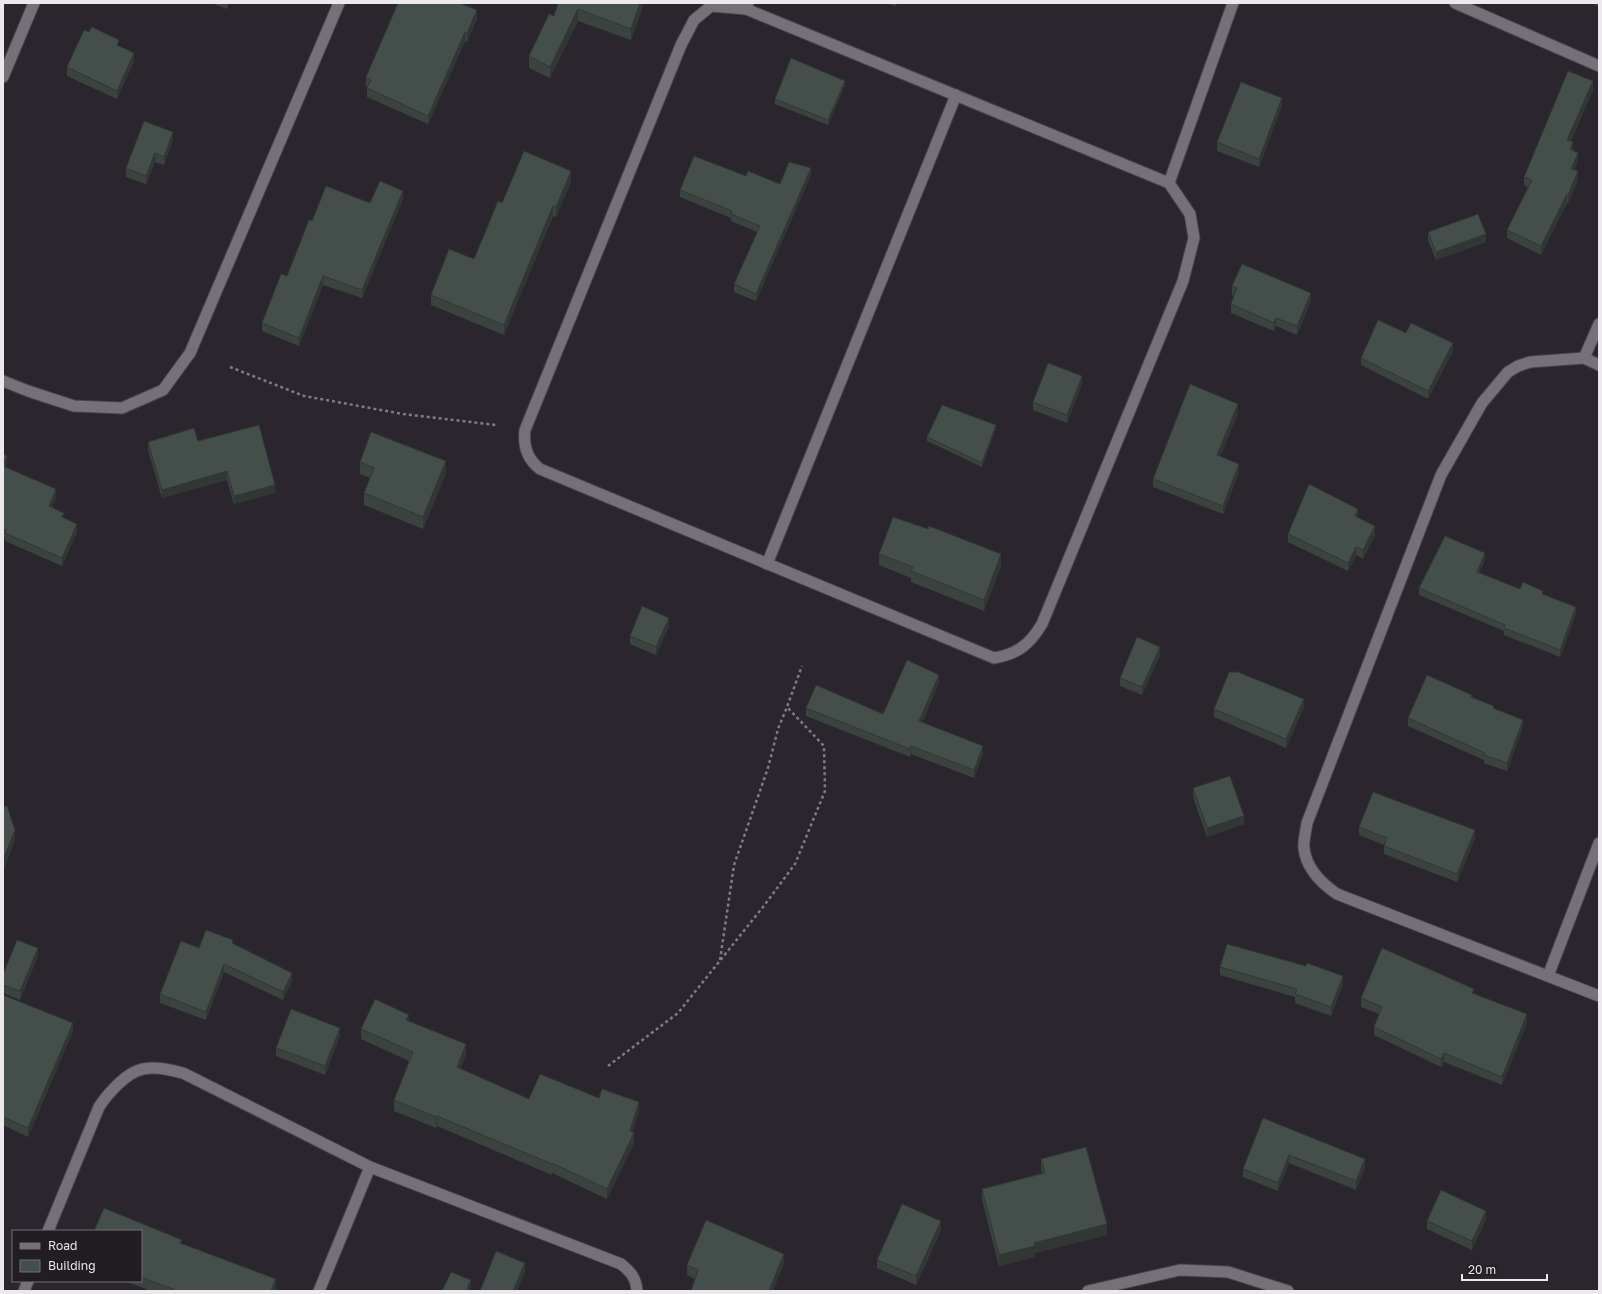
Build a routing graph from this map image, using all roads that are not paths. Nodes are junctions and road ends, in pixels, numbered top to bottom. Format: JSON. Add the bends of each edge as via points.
{"nodes":[{"id":1,"x":34,"y":3,"type":"edge"},
{"id":2,"x":339,"y":3,"type":"edge"},
{"id":3,"x":1234,"y":3,"type":"edge"},
{"id":4,"x":1455,"y":3,"type":"edge"},
{"id":5,"x":747,"y":6,"type":"edge"},
{"id":6,"x":1599,"y":66,"type":"edge"},
{"id":7,"x":3,"y":77,"type":"edge"},
{"id":8,"x":956,"y":95,"type":"junction"},
{"id":9,"x":1169,"y":183,"type":"junction"},
{"id":10,"x":1599,"y":324,"type":"edge"},
{"id":11,"x":1584,"y":358,"type":"junction"},
{"id":12,"x":1599,"y":365,"type":"edge"},
{"id":13,"x":3,"y":381,"type":"edge"},
{"id":14,"x":767,"y":564,"type":"junction"},
{"id":15,"x":1599,"y":843,"type":"edge"},
{"id":16,"x":1548,"y":976,"type":"junction"},
{"id":17,"x":1599,"y":996,"type":"edge"},
{"id":18,"x":370,"y":1167,"type":"junction"},
{"id":19,"x":48,"y":1230,"type":"edge"},
{"id":20,"x":1262,"y":1287,"type":"edge"},
{"id":21,"x":319,"y":1291,"type":"edge"},
{"id":22,"x":637,"y":1291,"type":"edge"},
{"id":23,"x":1088,"y":1291,"type":"edge"},
{"id":24,"x":1288,"y":1291,"type":"edge"}],
"edges":[{"from":1,"to":7,"type":"street"},
{"from":2,"to":13,"type":"street","via":[[190,353],[163,390],[122,408],[74,406]]},
{"from":3,"to":9,"type":"street"},
{"from":4,"to":6,"type":"street"},
{"from":5,"to":8,"type":"street"},
{"from":5,"to":14,"type":"street","via":[[711,6],[694,20],[681,44],[525,430],[524,438],[527,454],[540,469]]},
{"from":8,"to":9,"type":"street"},
{"from":8,"to":14,"type":"street"},
{"from":9,"to":14,"type":"street","via":[[1190,214],[1194,238],[1183,281],[1042,624],[1033,639],[1014,654],[994,658]]},
{"from":10,"to":11,"type":"street"},
{"from":11,"to":12,"type":"street"},
{"from":11,"to":16,"type":"street","via":[[1530,362],[1518,366],[1508,372],[1482,403],[1441,475],[1307,823],[1304,848],[1314,873],[1322,884],[1336,894]]},
{"from":15,"to":16,"type":"street"},
{"from":16,"to":17,"type":"street"},
{"from":18,"to":19,"type":"street","via":[[183,1073],[162,1068],[142,1069],[119,1083],[107,1094],[99,1107]]},
{"from":18,"to":21,"type":"street"},
{"from":18,"to":22,"type":"street","via":[[621,1264],[636,1280]]},
{"from":20,"to":23,"type":"street","via":[[1228,1272],[1180,1270]]},
{"from":20,"to":24,"type":"street"}]}
